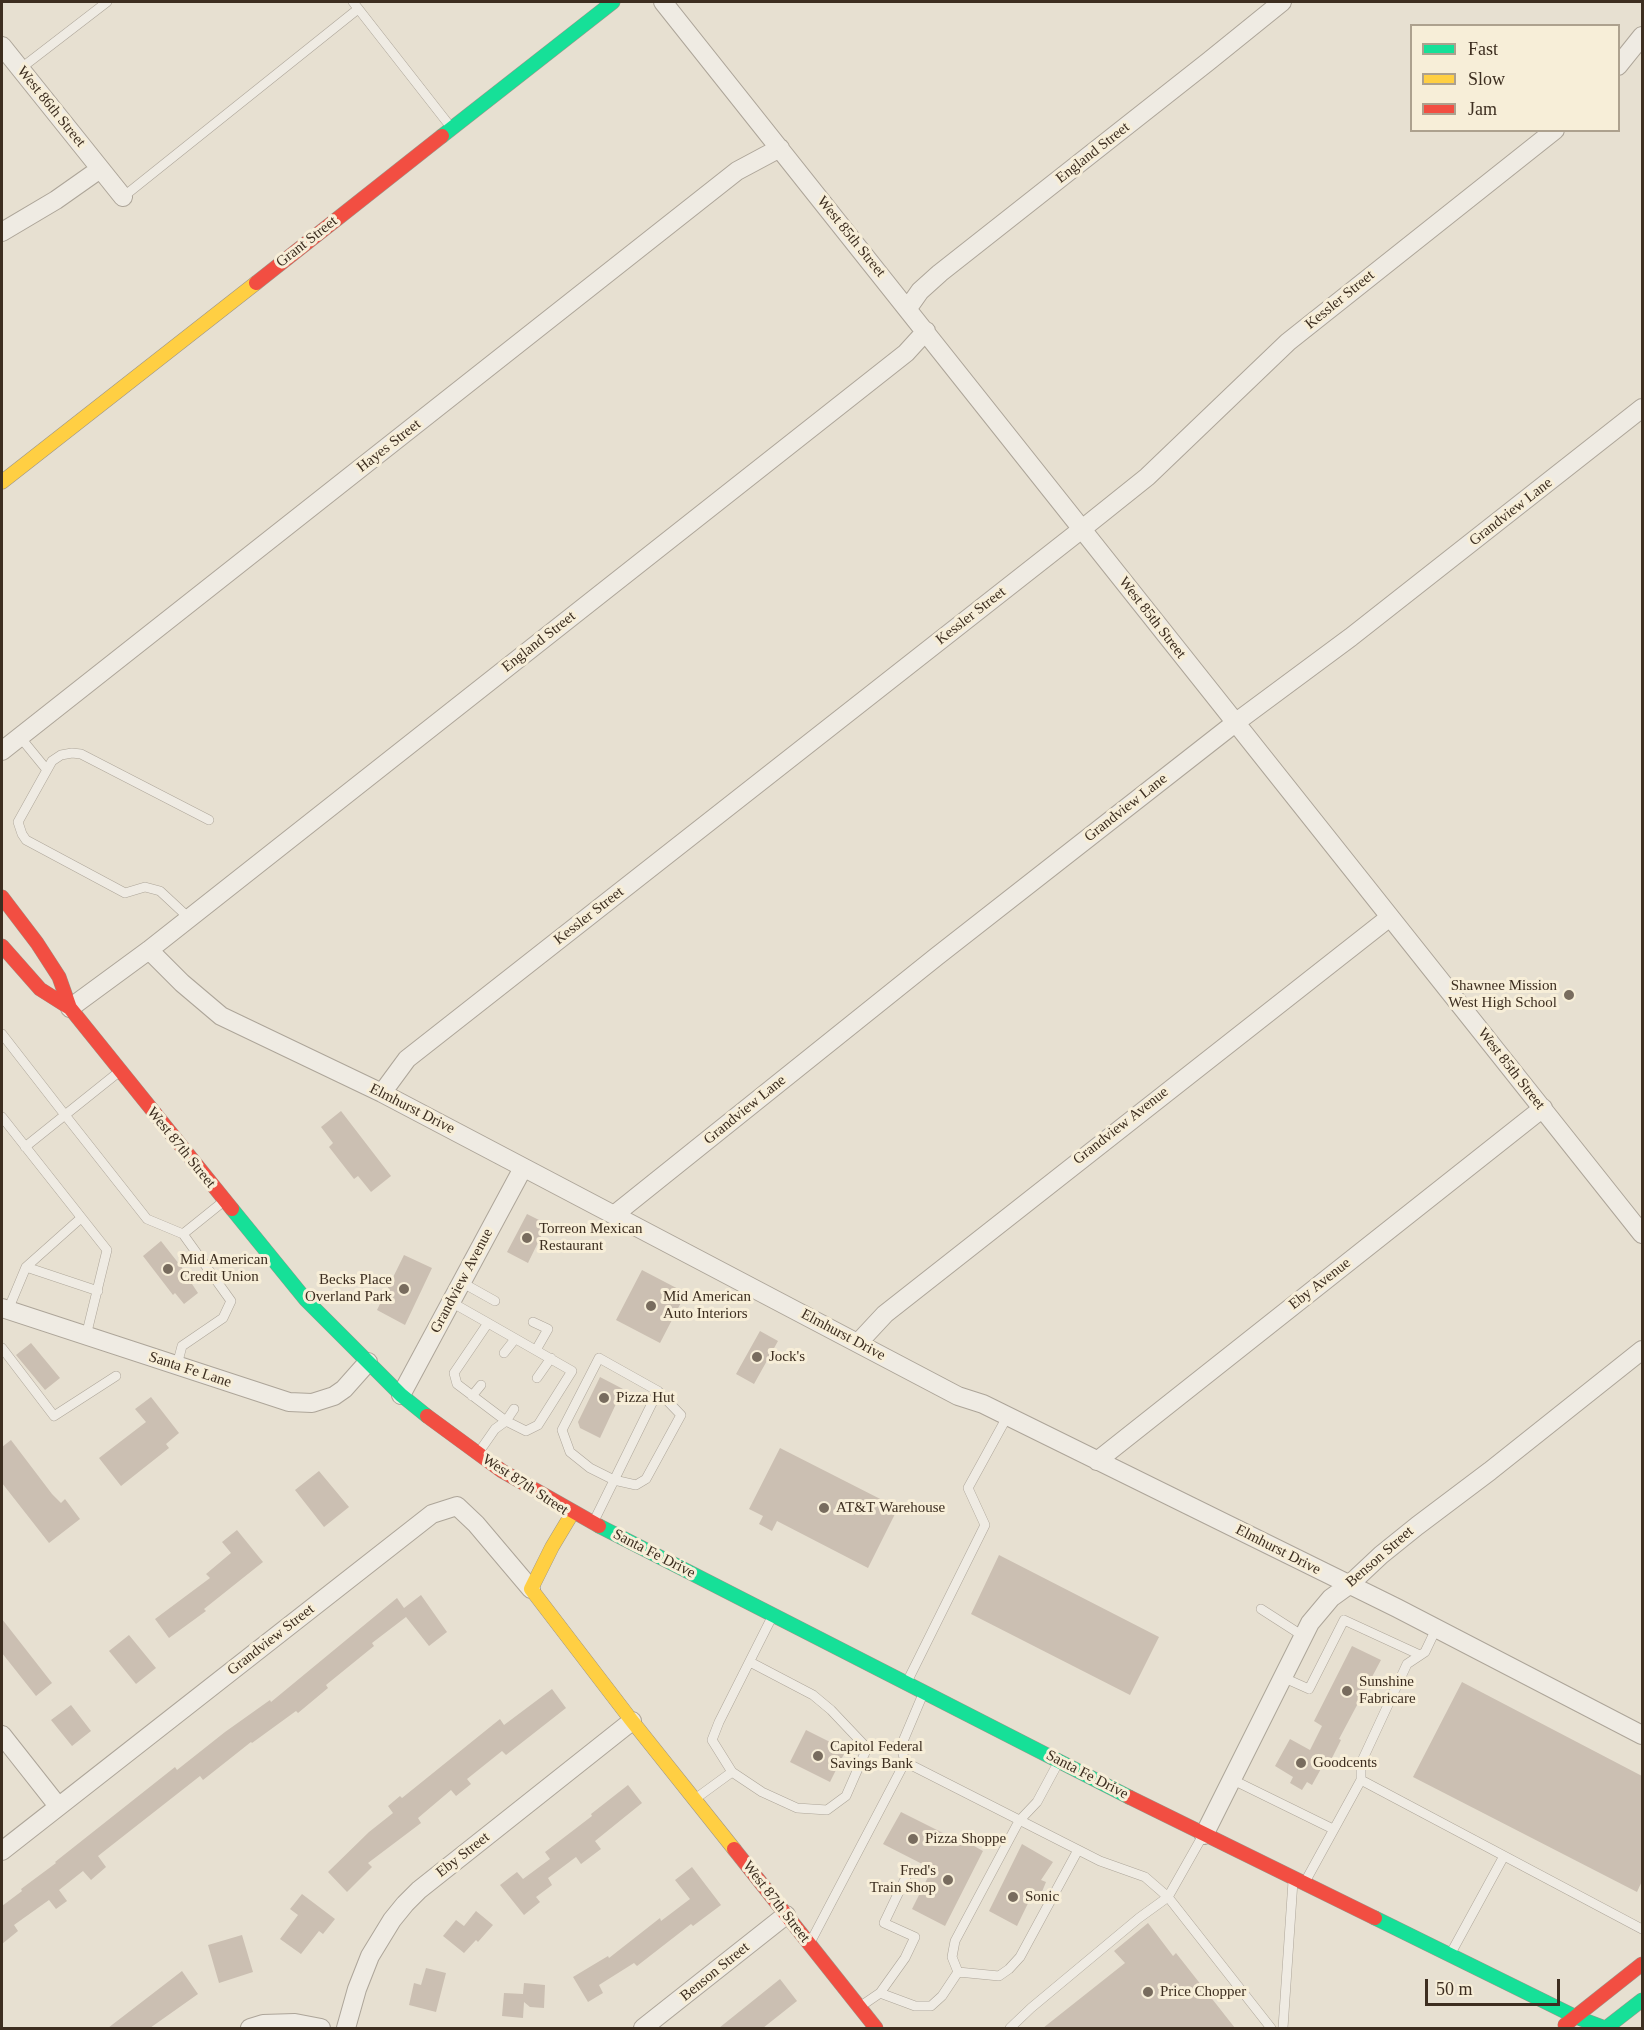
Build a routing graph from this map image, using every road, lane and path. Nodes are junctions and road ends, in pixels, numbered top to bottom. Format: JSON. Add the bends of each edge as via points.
{"nodes":[{"id":1,"x":107,"y":2,"type":"edge"},
{"id":2,"x":613,"y":2,"type":"edge"},
{"id":3,"x":663,"y":2,"type":"edge"},
{"id":4,"x":1282,"y":2,"type":"edge"},
{"id":5,"x":355,"y":5,"type":"edge"},
{"id":6,"x":1642,"y":36,"type":"edge"},
{"id":7,"x":2,"y":46,"type":"edge"},
{"id":8,"x":1620,"y":64,"type":"edge"},
{"id":9,"x":20,"y":69,"type":"junction"},
{"id":10,"x":452,"y":128,"type":"junction"},
{"id":11,"x":1552,"y":132,"type":"edge"},
{"id":12,"x":780,"y":148,"type":"junction"},
{"id":13,"x":100,"y":169,"type":"junction"},
{"id":14,"x":123,"y":197,"type":"joint"},
{"id":15,"x":2,"y":232,"type":"edge"},
{"id":16,"x":908,"y":308,"type":"junction"},
{"id":17,"x":926,"y":331,"type":"junction"},
{"id":18,"x":1642,"y":408,"type":"edge"},
{"id":19,"x":2,"y":482,"type":"edge"},
{"id":20,"x":1082,"y":529,"type":"junction"},
{"id":21,"x":1235,"y":723,"type":"junction"},
{"id":22,"x":20,"y":737,"type":"junction"},
{"id":23,"x":2,"y":751,"type":"edge"},
{"id":24,"x":47,"y":770,"type":"junction"},
{"id":25,"x":209,"y":820,"type":"dead end"},
{"id":26,"x":2,"y":897,"type":"edge"},
{"id":27,"x":1390,"y":917,"type":"junction"},
{"id":28,"x":189,"y":918,"type":"junction"},
{"id":29,"x":2,"y":946,"type":"edge"},
{"id":30,"x":149,"y":950,"type":"junction"},
{"id":31,"x":70,"y":1008,"type":"junction"},
{"id":32,"x":2,"y":1034,"type":"edge"},
{"id":33,"x":120,"y":1071,"type":"junction"},
{"id":34,"x":382,"y":1093,"type":"junction"},
{"id":35,"x":1542,"y":1108,"type":"junction"},
{"id":36,"x":65,"y":1115,"type":"junction"},
{"id":37,"x":2,"y":1117,"type":"edge"},
{"id":38,"x":25,"y":1147,"type":"junction"},
{"id":39,"x":523,"y":1167,"type":"junction"},
{"id":40,"x":224,"y":1202,"type":"junction"},
{"id":41,"x":614,"y":1215,"type":"junction"},
{"id":42,"x":81,"y":1218,"type":"junction"},
{"id":43,"x":183,"y":1234,"type":"junction"},
{"id":44,"x":1642,"y":1234,"type":"edge"},
{"id":45,"x":26,"y":1267,"type":"junction"},
{"id":46,"x":461,"y":1282,"type":"junction"},
{"id":47,"x":98,"y":1291,"type":"junction"},
{"id":48,"x":495,"y":1301,"type":"dead end"},
{"id":49,"x":451,"y":1302,"type":"junction"},
{"id":50,"x":5,"y":1309,"type":"edge"},
{"id":51,"x":533,"y":1322,"type":"dead end"},
{"id":52,"x":488,"y":1323,"type":"junction"},
{"id":53,"x":86,"y":1336,"type":"junction"},
{"id":54,"x":516,"y":1339,"type":"junction"},
{"id":55,"x":858,"y":1343,"type":"junction"},
{"id":56,"x":2,"y":1348,"type":"edge"},
{"id":57,"x":536,"y":1350,"type":"junction"},
{"id":58,"x":1642,"y":1350,"type":"edge"},
{"id":59,"x":504,"y":1353,"type":"dead end"},
{"id":60,"x":551,"y":1359,"type":"junction"},
{"id":61,"x":368,"y":1362,"type":"junction"},
{"id":62,"x":177,"y":1365,"type":"junction"},
{"id":63,"x":116,"y":1376,"type":"dead end"},
{"id":64,"x":537,"y":1378,"type":"dead end"},
{"id":65,"x":481,"y":1385,"type":"dead end"},
{"id":66,"x":658,"y":1390,"type":"junction"},
{"id":67,"x":401,"y":1395,"type":"junction"},
{"id":68,"x":472,"y":1396,"type":"junction"},
{"id":69,"x":514,"y":1409,"type":"dead end"},
{"id":70,"x":1007,"y":1417,"type":"junction"},
{"id":71,"x":506,"y":1421,"type":"junction"},
{"id":72,"x":478,"y":1454,"type":"junction"},
{"id":73,"x":1097,"y":1461,"type":"junction"},
{"id":74,"x":614,"y":1480,"type":"junction"},
{"id":75,"x":573,"y":1512,"type":"junction"},
{"id":76,"x":593,"y":1523,"type":"junction"},
{"id":77,"x":1349,"y":1585,"type":"junction"},
{"id":78,"x":531,"y":1589,"type":"junction"},
{"id":79,"x":1261,"y":1609,"type":"dead end"},
{"id":80,"x":774,"y":1615,"type":"junction"},
{"id":81,"x":1436,"y":1629,"type":"junction"},
{"id":82,"x":1304,"y":1636,"type":"junction"},
{"id":83,"x":1420,"y":1656,"type":"junction"},
{"id":84,"x":750,"y":1662,"type":"junction"},
{"id":85,"x":1282,"y":1677,"type":"junction"},
{"id":86,"x":907,"y":1683,"type":"junction"},
{"id":87,"x":924,"y":1692,"type":"junction"},
{"id":88,"x":632,"y":1721,"type":"junction"},
{"id":89,"x":2,"y":1735,"type":"edge"},
{"id":90,"x":1642,"y":1735,"type":"edge"},
{"id":91,"x":901,"y":1746,"type":"junction"},
{"id":92,"x":867,"y":1748,"type":"junction"},
{"id":93,"x":1059,"y":1761,"type":"junction"},
{"id":94,"x":905,"y":1762,"type":"junction"},
{"id":95,"x":732,"y":1772,"type":"junction"},
{"id":96,"x":1231,"y":1779,"type":"junction"},
{"id":97,"x":1361,"y":1780,"type":"junction"},
{"id":98,"x":694,"y":1799,"type":"junction"},
{"id":99,"x":58,"y":1806,"type":"junction"},
{"id":100,"x":1019,"y":1821,"type":"junction"},
{"id":101,"x":1333,"y":1829,"type":"junction"},
{"id":102,"x":1204,"y":1835,"type":"junction"},
{"id":103,"x":1078,"y":1850,"type":"junction"},
{"id":104,"x":2,"y":1851,"type":"edge"},
{"id":105,"x":1504,"y":1856,"type":"junction"},
{"id":106,"x":906,"y":1877,"type":"dead end"},
{"id":107,"x":1298,"y":1881,"type":"junction"},
{"id":108,"x":1168,"y":1897,"type":"junction"},
{"id":109,"x":786,"y":1915,"type":"junction"},
{"id":110,"x":1642,"y":1927,"type":"edge"},
{"id":111,"x":809,"y":1944,"type":"junction"},
{"id":112,"x":1450,"y":1955,"type":"junction"},
{"id":113,"x":1642,"y":1964,"type":"edge"},
{"id":114,"x":958,"y":1972,"type":"junction"},
{"id":115,"x":880,"y":1993,"type":"junction"},
{"id":116,"x":1642,"y":2000,"type":"edge"},
{"id":117,"x":859,"y":2008,"type":"junction"},
{"id":118,"x":1576,"y":2017,"type":"junction"},
{"id":119,"x":250,"y":2028,"type":"edge"},
{"id":120,"x":321,"y":2028,"type":"edge"},
{"id":121,"x":346,"y":2028,"type":"edge"},
{"id":122,"x":643,"y":2028,"type":"edge"},
{"id":123,"x":876,"y":2028,"type":"edge"},
{"id":124,"x":1010,"y":2028,"type":"edge"},
{"id":125,"x":1271,"y":2028,"type":"edge"},
{"id":126,"x":1283,"y":2028,"type":"edge"},
{"id":127,"x":1561,"y":2028,"type":"edge"},
{"id":128,"x":1605,"y":2028,"type":"edge"}],
"edges":[{"from":1,"to":9,"type":"lane"},
{"from":2,"to":10,"type":"main road","name":"Grant Street"},
{"from":3,"to":12,"type":"street","name":"West 85th Street"},
{"from":4,"to":16,"type":"street","name":"England Street","via":[[940,273]]},
{"from":5,"to":10,"type":"lane"},
{"from":5,"to":14,"type":"lane"},
{"from":6,"to":8,"type":"street"},
{"from":7,"to":9,"type":"street","name":"West 86th Street"},
{"from":9,"to":13,"type":"street","name":"West 86th Street"},
{"from":10,"to":19,"type":"main road","name":"Grant Street"},
{"from":11,"to":20,"type":"street","name":"Kessler Street","via":[[1296,336],[1147,477]]},
{"from":12,"to":16,"type":"street","name":"West 85th Street"},
{"from":12,"to":22,"type":"street","name":"Hayes Street","via":[[736,171]]},
{"from":13,"to":14,"type":"street","name":"West 86th Street"},
{"from":13,"to":15,"type":"street"},
{"from":16,"to":17,"type":"street","name":"West 85th Street"},
{"from":17,"to":20,"type":"street","name":"West 85th Street"},
{"from":17,"to":28,"type":"street","name":"England Street","via":[[906,353]]},
{"from":18,"to":21,"type":"street","name":"Grandview Lane"},
{"from":20,"to":21,"type":"street","name":"West 85th Street"},
{"from":20,"to":34,"type":"street","name":"Kessler Street","via":[[407,1059]]},
{"from":21,"to":27,"type":"street","name":"West 85th Street"},
{"from":21,"to":41,"type":"street","name":"Grandview Lane"},
{"from":22,"to":23,"type":"street","name":"Hayes Street"},
{"from":22,"to":24,"type":"lane"},
{"from":24,"to":25,"type":"lane","via":[[61,754],[81,754]]},
{"from":24,"to":28,"type":"lane","via":[[18,822],[26,840],[125,893],[146,886],[160,891]]},
{"from":26,"to":31,"type":"main road","name":"West 87th Street","via":[[59,977]]},
{"from":27,"to":35,"type":"street","name":"West 85th Street"},
{"from":27,"to":55,"type":"street","name":"Grandview Avenue","via":[[885,1314]]},
{"from":28,"to":30,"type":"street","name":"England Street"},
{"from":29,"to":31,"type":"main road","name":"West 87th Street","via":[[40,988]]},
{"from":30,"to":31,"type":"street"},
{"from":30,"to":34,"type":"street","name":"Elmhurst Drive","via":[[221,1016]]},
{"from":31,"to":33,"type":"main road","name":"West 87th Street"},
{"from":32,"to":36,"type":"lane"},
{"from":33,"to":36,"type":"lane"},
{"from":33,"to":40,"type":"main road","name":"West 87th Street"},
{"from":34,"to":39,"type":"street","name":"Elmhurst Drive"},
{"from":35,"to":44,"type":"street","name":"West 85th Street"},
{"from":35,"to":73,"type":"street","name":"Eby Avenue"},
{"from":36,"to":38,"type":"lane"},
{"from":36,"to":43,"type":"lane","via":[[147,1219]]},
{"from":37,"to":38,"type":"lane"},
{"from":38,"to":42,"type":"lane"},
{"from":39,"to":41,"type":"street","name":"Elmhurst Drive"},
{"from":39,"to":46,"type":"street","name":"Grandview Avenue"},
{"from":40,"to":43,"type":"lane"},
{"from":40,"to":61,"type":"main road","name":"West 87th Street","via":[[306,1300]]},
{"from":41,"to":55,"type":"street","name":"Elmhurst Drive"},
{"from":42,"to":45,"type":"lane"},
{"from":42,"to":47,"type":"lane","via":[[107,1250]]},
{"from":43,"to":62,"type":"lane","via":[[231,1301],[223,1318],[182,1346]]},
{"from":45,"to":47,"type":"lane"},
{"from":45,"to":50,"type":"lane"},
{"from":46,"to":48,"type":"lane"},
{"from":46,"to":49,"type":"street","name":"Grandview Avenue"},
{"from":47,"to":53,"type":"lane"},
{"from":49,"to":52,"type":"lane"},
{"from":49,"to":67,"type":"street","name":"Grandview Avenue"},
{"from":50,"to":53,"type":"street","name":"Santa Fe Lane"},
{"from":51,"to":57,"type":"lane","via":[[548,1329]]},
{"from":52,"to":54,"type":"lane"},
{"from":52,"to":68,"type":"lane","via":[[454,1373],[457,1384]]},
{"from":53,"to":62,"type":"street","name":"Santa Fe Lane"},
{"from":54,"to":57,"type":"lane"},
{"from":54,"to":59,"type":"lane"},
{"from":55,"to":70,"type":"street","name":"Elmhurst Drive"},
{"from":56,"to":63,"type":"lane","via":[[54,1416]]},
{"from":57,"to":60,"type":"lane"},
{"from":58,"to":77,"type":"street","name":"Benson Street","via":[[1417,1526]]},
{"from":60,"to":64,"type":"lane"},
{"from":60,"to":71,"type":"lane","via":[[572,1371],[538,1425],[526,1431]]},
{"from":61,"to":62,"type":"street","name":"Santa Fe Lane","via":[[344,1389],[312,1403],[289,1402]]},
{"from":61,"to":67,"type":"main road","name":"West 87th Street"},
{"from":65,"to":68,"type":"lane"},
{"from":66,"to":74,"type":"lane"},
{"from":66,"to":74,"type":"lane","via":[[681,1415],[646,1479],[636,1485]]},
{"from":66,"to":74,"type":"lane","via":[[599,1358],[562,1430],[570,1452]]},
{"from":67,"to":72,"type":"main road","name":"West 87th Street"},
{"from":68,"to":71,"type":"lane"},
{"from":69,"to":71,"type":"lane"},
{"from":70,"to":73,"type":"street","name":"Elmhurst Drive"},
{"from":70,"to":86,"type":"lane","via":[[968,1488],[985,1525]]},
{"from":71,"to":72,"type":"lane","via":[[495,1428]]},
{"from":72,"to":75,"type":"main road","name":"West 87th Street"},
{"from":73,"to":77,"type":"street","name":"Elmhurst Drive"},
{"from":74,"to":76,"type":"lane"},
{"from":75,"to":76,"type":"main road","name":"Santa Fe Drive"},
{"from":75,"to":78,"type":"main road","name":"West 87th Street"},
{"from":76,"to":80,"type":"main road","name":"Santa Fe Drive"},
{"from":77,"to":81,"type":"street","name":"Elmhurst Drive"},
{"from":77,"to":82,"type":"street","name":"Benson Street","via":[[1331,1598]]},
{"from":78,"to":88,"type":"main road","name":"West 87th Street"},
{"from":78,"to":99,"type":"street","name":"Grandview Street","via":[[457,1506],[432,1514]]},
{"from":79,"to":82,"type":"lane"},
{"from":80,"to":84,"type":"lane"},
{"from":80,"to":86,"type":"main road","name":"Santa Fe Drive"},
{"from":81,"to":83,"type":"lane"},
{"from":81,"to":90,"type":"street","name":"Elmhurst Drive"},
{"from":82,"to":85,"type":"street","name":"Benson Street"},
{"from":83,"to":85,"type":"lane","via":[[1344,1620],[1309,1689]]},
{"from":83,"to":97,"type":"lane","via":[[1407,1664],[1361,1763]]},
{"from":84,"to":92,"type":"lane","via":[[813,1695]]},
{"from":84,"to":95,"type":"lane","via":[[712,1740]]},
{"from":85,"to":96,"type":"street","name":"Benson Street"},
{"from":86,"to":87,"type":"main road","name":"Santa Fe Drive"},
{"from":87,"to":91,"type":"lane"},
{"from":87,"to":93,"type":"main road","name":"Santa Fe Drive"},
{"from":88,"to":98,"type":"main road","name":"West 87th Street"},
{"from":88,"to":121,"type":"street","name":"Eby Street","via":[[405,1904],[366,1964]]},
{"from":89,"to":99,"type":"street"},
{"from":91,"to":92,"type":"lane"},
{"from":91,"to":94,"type":"lane"},
{"from":92,"to":95,"type":"lane","via":[[846,1797],[827,1810],[797,1808]]},
{"from":93,"to":100,"type":"lane","via":[[1037,1802]]},
{"from":93,"to":102,"type":"main road","name":"Santa Fe Drive"},
{"from":94,"to":100,"type":"lane"},
{"from":94,"to":111,"type":"lane"},
{"from":95,"to":98,"type":"lane"},
{"from":96,"to":101,"type":"lane"},
{"from":96,"to":102,"type":"street","name":"Benson Street"},
{"from":97,"to":101,"type":"lane"},
{"from":97,"to":105,"type":"lane"},
{"from":98,"to":109,"type":"main road","name":"West 87th Street"},
{"from":99,"to":104,"type":"street","name":"Grandview Street"},
{"from":100,"to":103,"type":"lane"},
{"from":100,"to":114,"type":"lane","via":[[955,1941],[952,1957]]},
{"from":101,"to":107,"type":"lane"},
{"from":102,"to":107,"type":"main road","name":"Santa Fe Drive"},
{"from":102,"to":108,"type":"lane"},
{"from":103,"to":108,"type":"lane","via":[[1145,1877]]},
{"from":103,"to":114,"type":"lane","via":[[1020,1957],[1009,1969],[999,1976]]},
{"from":105,"to":110,"type":"lane"},
{"from":105,"to":112,"type":"lane"},
{"from":106,"to":115,"type":"lane","via":[[884,1923],[915,1937]]},
{"from":107,"to":112,"type":"main road","name":"Santa Fe Drive"},
{"from":107,"to":126,"type":"lane"},
{"from":108,"to":124,"type":"lane"},
{"from":108,"to":125,"type":"lane"},
{"from":109,"to":111,"type":"main road","name":"West 87th Street"},
{"from":109,"to":122,"type":"street","name":"Benson Street"},
{"from":111,"to":117,"type":"main road","name":"West 87th Street"},
{"from":112,"to":118,"type":"main road","name":"Santa Fe Drive"},
{"from":113,"to":118,"type":"main road"},
{"from":114,"to":115,"type":"lane","via":[[931,2006],[915,2006]]},
{"from":115,"to":117,"type":"lane"},
{"from":116,"to":128,"type":"main road"},
{"from":117,"to":123,"type":"main road","name":"West 87th Street"},
{"from":118,"to":127,"type":"main road"},
{"from":118,"to":128,"type":"main road","name":"Santa Fe Drive"},
{"from":119,"to":120,"type":"street","via":[[295,2023]]}]}
